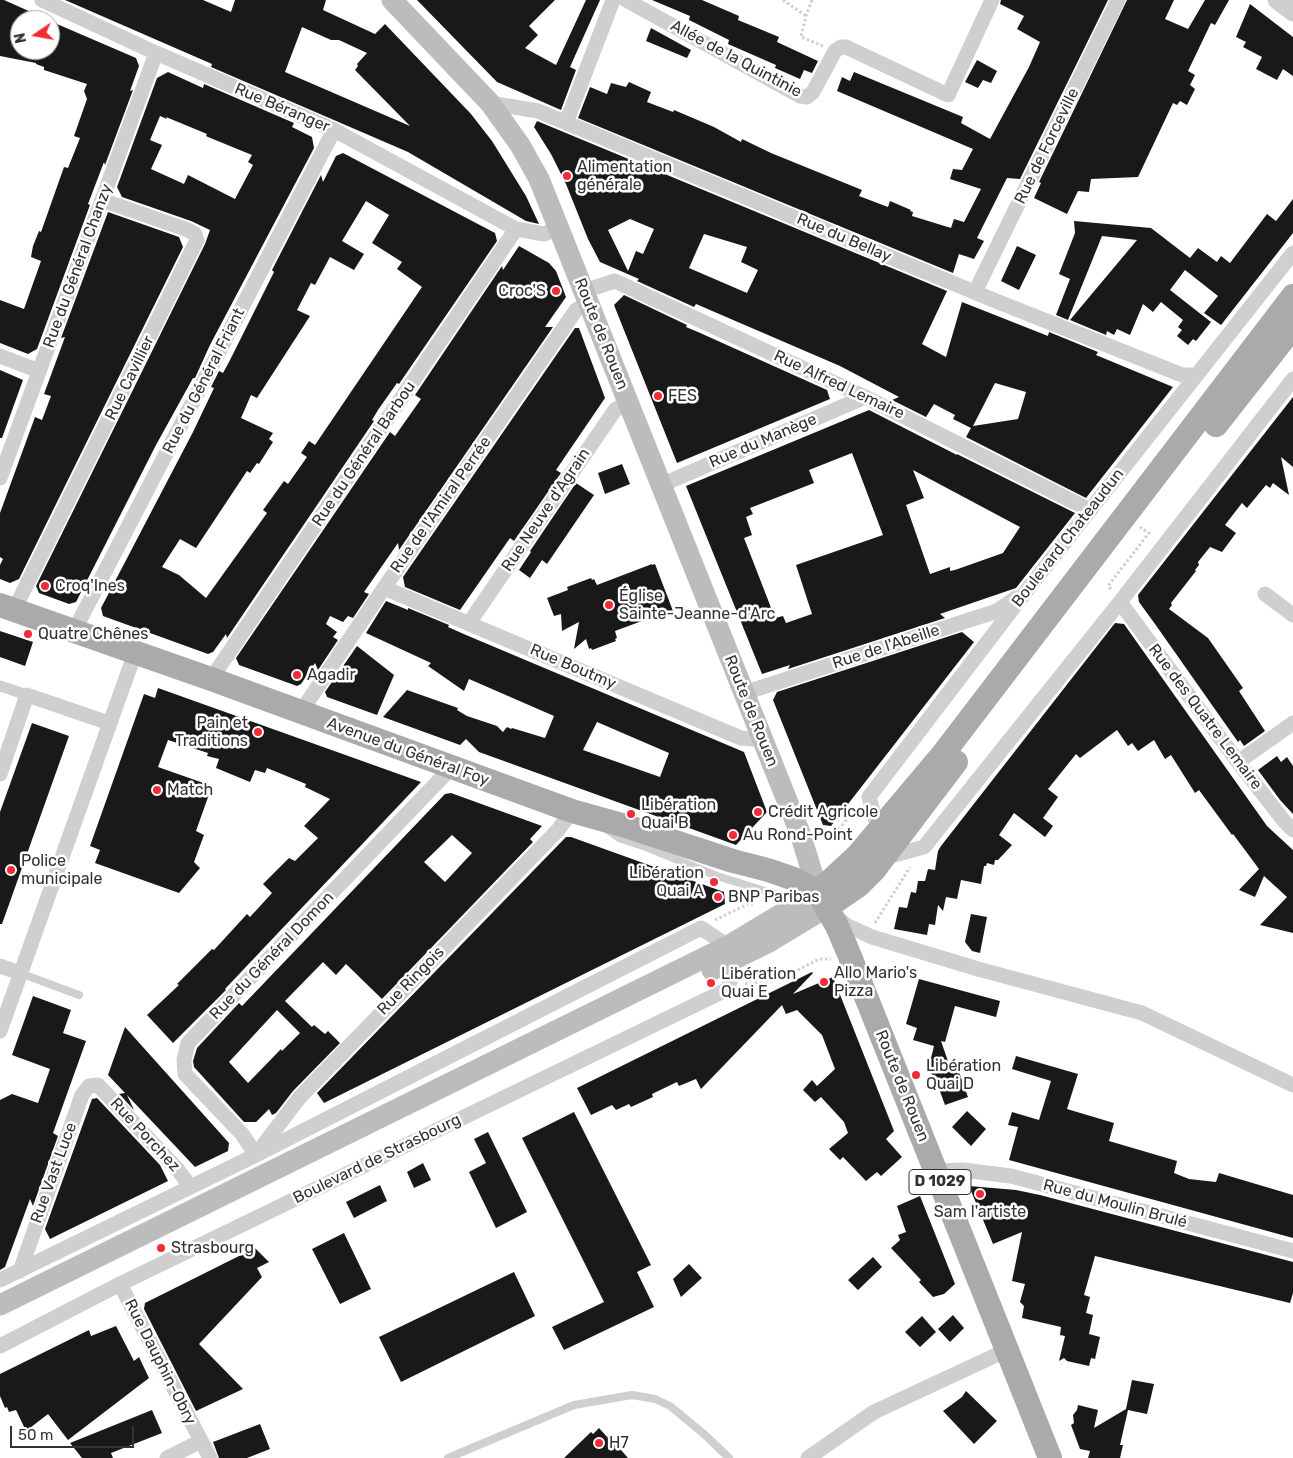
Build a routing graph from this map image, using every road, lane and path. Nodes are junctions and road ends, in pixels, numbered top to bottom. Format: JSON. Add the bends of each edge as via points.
{"nodes":[{"id":1,"x":42,"y":0,"type":"edge"},
{"id":2,"x":392,"y":0,"type":"edge"},
{"id":3,"x":613,"y":0,"type":"edge"},
{"id":4,"x":626,"y":0,"type":"edge"},
{"id":5,"x":783,"y":0,"type":"edge"},
{"id":6,"x":812,"y":0,"type":"edge"},
{"id":7,"x":992,"y":0,"type":"edge"},
{"id":8,"x":1118,"y":0,"type":"edge"},
{"id":9,"x":806,"y":16,"type":"junction"},
{"id":10,"x":835,"y":51,"type":"junction"},
{"id":11,"x":156,"y":53,"type":"junction"},
{"id":12,"x":490,"y":103,"type":"junction"},
{"id":13,"x":566,"y":123,"type":"junction"},
{"id":14,"x":334,"y":130,"type":"junction"},
{"id":15,"x":102,"y":200,"type":"junction"},
{"id":16,"x":559,"y":228,"type":"junction"},
{"id":17,"x":516,"y":229,"type":"junction"},
{"id":18,"x":1293,"y":253,"type":"edge"},
{"id":19,"x":975,"y":292,"type":"junction"},
{"id":20,"x":1293,"y":296,"type":"edge"},
{"id":21,"x":586,"y":297,"type":"junction"},
{"id":22,"x":1293,"y":327,"type":"edge"},
{"id":23,"x":0,"y":356,"type":"edge"},
{"id":24,"x":39,"y":371,"type":"junction"},
{"id":25,"x":1196,"y":375,"type":"junction"},
{"id":26,"x":1293,"y":379,"type":"edge"},
{"id":27,"x":866,"y":397,"type":"junction"},
{"id":28,"x":628,"y":402,"type":"junction"},
{"id":29,"x":0,"y":478,"type":"edge"},
{"id":30,"x":661,"y":485,"type":"junction"},
{"id":31,"x":1090,"y":510,"type":"junction"},
{"id":32,"x":384,"y":588,"type":"junction"},
{"id":33,"x":1024,"y":594,"type":"junction"},
{"id":34,"x":1265,"y":594,"type":"dead end"},
{"id":35,"x":1120,"y":602,"type":"junction"},
{"id":36,"x":7,"y":608,"type":"edge"},
{"id":37,"x":1293,"y":615,"type":"edge"},
{"id":38,"x":468,"y":623,"type":"junction"},
{"id":39,"x":74,"y":631,"type":"junction"},
{"id":40,"x":135,"y":653,"type":"junction"},
{"id":41,"x":211,"y":680,"type":"junction"},
{"id":42,"x":0,"y":686,"type":"edge"},
{"id":43,"x":744,"y":693,"type":"junction"},
{"id":44,"x":27,"y":695,"type":"junction"},
{"id":45,"x":300,"y":713,"type":"junction"},
{"id":46,"x":109,"y":723,"type":"junction"},
{"id":47,"x":1293,"y":723,"type":"edge"},
{"id":48,"x":763,"y":740,"type":"junction"},
{"id":49,"x":1238,"y":762,"type":"junction"},
{"id":50,"x":451,"y":768,"type":"junction"},
{"id":51,"x":0,"y":774,"type":"edge"},
{"id":52,"x":869,"y":797,"type":"junction"},
{"id":53,"x":582,"y":814,"type":"junction"},
{"id":54,"x":1293,"y":830,"type":"edge"},
{"id":55,"x":878,"y":832,"type":"junction"},
{"id":56,"x":835,"y":833,"type":"dead end"},
{"id":57,"x":883,"y":858,"type":"junction"},
{"id":58,"x":896,"y":890,"type":"dead end"},
{"id":59,"x":822,"y":900,"type":"junction"},
{"id":60,"x":754,"y":905,"type":"dead end"},
{"id":61,"x":873,"y":926,"type":"dead end"},
{"id":62,"x":701,"y":928,"type":"junction"},
{"id":63,"x":732,"y":952,"type":"junction"},
{"id":64,"x":833,"y":959,"type":"dead end"},
{"id":65,"x":0,"y":966,"type":"edge"},
{"id":66,"x":20,"y":973,"type":"junction"},
{"id":67,"x":728,"y":989,"type":"junction"},
{"id":68,"x":79,"y":995,"type":"dead end"},
{"id":69,"x":0,"y":1031,"type":"edge"},
{"id":70,"x":98,"y":1085,"type":"joint"},
{"id":71,"x":1293,"y":1085,"type":"edge"},
{"id":72,"x":256,"y":1155,"type":"junction"},
{"id":73,"x":936,"y":1171,"type":"junction"},
{"id":74,"x":190,"y":1186,"type":"junction"},
{"id":75,"x":1293,"y":1251,"type":"edge"},
{"id":76,"x":20,"y":1271,"type":"junction"},
{"id":77,"x":0,"y":1280,"type":"edge"},
{"id":78,"x":120,"y":1284,"type":"junction"},
{"id":79,"x":0,"y":1305,"type":"edge"},
{"id":80,"x":0,"y":1320,"type":"edge"},
{"id":81,"x":0,"y":1346,"type":"edge"},
{"id":82,"x":1007,"y":1350,"type":"junction"},
{"id":83,"x":201,"y":1441,"type":"junction"},
{"id":84,"x":167,"y":1458,"type":"edge"},
{"id":85,"x":210,"y":1458,"type":"edge"},
{"id":86,"x":448,"y":1458,"type":"edge"},
{"id":87,"x":729,"y":1458,"type":"edge"},
{"id":88,"x":808,"y":1458,"type":"edge"},
{"id":89,"x":1050,"y":1458,"type":"edge"}],
"edges":[{"from":1,"to":11,"type":"street","name":"Rue Béranger"},
{"from":2,"to":12,"type":"main road","name":"Route de Rouen"},
{"from":3,"to":13,"type":"street"},
{"from":4,"to":10,"type":"street","name":"Allée de la Quintinie","via":[[800,96],[807,97],[814,92]]},
{"from":5,"to":9,"type":"path"},
{"from":6,"to":9,"type":"path"},
{"from":7,"to":10,"type":"street","via":[[948,95],[846,47]]},
{"from":8,"to":19,"type":"street","name":"Rue de Forceville"},
{"from":9,"to":10,"type":"path","via":[[801,36]]},
{"from":11,"to":14,"type":"street","name":"Rue Béranger"},
{"from":11,"to":15,"type":"street","name":"Rue du Général Chanzy"},
{"from":12,"to":13,"type":"street","name":"Rue du Bellay","via":[[538,111]]},
{"from":12,"to":16,"type":"main road","name":"Route de Rouen","via":[[539,178]]},
{"from":13,"to":19,"type":"street","name":"Rue du Bellay"},
{"from":14,"to":17,"type":"street","name":"Rue Béranger"},
{"from":14,"to":39,"type":"street","name":"Rue du Général Friant"},
{"from":15,"to":24,"type":"street","name":"Rue du Général Chanzy"},
{"from":15,"to":36,"type":"street","name":"Rue Cavillier","via":[[188,230],[195,234],[197,240]]},
{"from":16,"to":17,"type":"street","name":"Rue Béranger","via":[[544,234]]},
{"from":16,"to":21,"type":"main road","name":"Route de Rouen"},
{"from":17,"to":41,"type":"street","name":"Rue du Général Barbou"},
{"from":18,"to":25,"type":"street","name":"Boulevard Chateaudun"},
{"from":19,"to":25,"type":"street","name":"Rue du Bellay","via":[[1182,375]]},
{"from":20,"to":55,"type":"main road","name":"Boulevard Chateaudun","via":[[956,738]]},
{"from":21,"to":27,"type":"street","name":"Rue Alfred Lemaire","via":[[615,281]]},
{"from":21,"to":28,"type":"main road","name":"Route de Rouen"},
{"from":21,"to":32,"type":"street","name":"Rue de l'Amiral Perrée"},
{"from":22,"to":57,"type":"main road"},
{"from":23,"to":24,"type":"street"},
{"from":24,"to":29,"type":"street","name":"Rue du Général Chanzy"},
{"from":25,"to":31,"type":"street","name":"Boulevard Chateaudun"},
{"from":26,"to":35,"type":"street"},
{"from":27,"to":30,"type":"street","name":"Rue du Manège"},
{"from":27,"to":31,"type":"street","name":"Rue Alfred Lemaire"},
{"from":28,"to":30,"type":"main road","name":"Route de Rouen"},
{"from":28,"to":38,"type":"street","name":"Rue Neuve d'Agrain","via":[[615,410]]},
{"from":30,"to":43,"type":"main road","name":"Route de Rouen"},
{"from":31,"to":33,"type":"street","name":"Boulevard Chateaudun"},
{"from":32,"to":38,"type":"street","name":"Rue Boutmy"},
{"from":32,"to":45,"type":"street","name":"Rue de l'Amiral Perrée"},
{"from":33,"to":43,"type":"street","name":"Rue de l'Abeille","via":[[997,611]]},
{"from":33,"to":52,"type":"street","name":"Boulevard Chateaudun"},
{"from":34,"to":37,"type":"street"},
{"from":35,"to":49,"type":"street","name":"Rue des Quatre Lemaire"},
{"from":35,"to":57,"type":"street","via":[[924,847]]},
{"from":36,"to":39,"type":"main road","name":"Avenue du Général Foy"},
{"from":38,"to":48,"type":"street","name":"Rue Boutmy","via":[[741,738]]},
{"from":39,"to":40,"type":"main road","name":"Avenue du Général Foy"},
{"from":40,"to":41,"type":"main road","name":"Avenue du Général Foy"},
{"from":40,"to":46,"type":"street"},
{"from":41,"to":45,"type":"main road","name":"Avenue du Général Foy"},
{"from":42,"to":44,"type":"street"},
{"from":43,"to":48,"type":"main road","name":"Route de Rouen"},
{"from":44,"to":46,"type":"street"},
{"from":44,"to":51,"type":"street"},
{"from":45,"to":50,"type":"main road","name":"Avenue du Général Foy"},
{"from":46,"to":66,"type":"street"},
{"from":47,"to":49,"type":"street"},
{"from":48,"to":59,"type":"main road","name":"Route de Rouen","via":[[800,833]]},
{"from":49,"to":54,"type":"street","name":"Rue des Quatre Lemaire"},
{"from":50,"to":53,"type":"main road","name":"Avenue du Général Foy"},
{"from":50,"to":72,"type":"street","name":"Rue du Général Domon","via":[[188,1043],[185,1074],[242,1134]]},
{"from":52,"to":55,"type":"street"},
{"from":52,"to":56,"type":"path"},
{"from":53,"to":59,"type":"main road","name":"Avenue du Général Foy","via":[[794,879]]},
{"from":53,"to":72,"type":"street","name":"Rue Ringois","via":[[558,830],[304,1092]]},
{"from":55,"to":59,"type":"main road","name":"Boulevard Chateaudun"},
{"from":57,"to":59,"type":"main road","via":[[859,885]]},
{"from":58,"to":61,"type":"path"},
{"from":59,"to":63,"type":"main road","name":"Boulevard de Strasbourg","via":[[796,927]]},
{"from":59,"to":71,"type":"street","via":[[846,925],[872,937],[1142,1013]]},
{"from":59,"to":73,"type":"main road","name":"Route de Rouen","number":"D 1029","via":[[850,954]]},
{"from":60,"to":62,"type":"path","via":[[748,904]]},
{"from":62,"to":63,"type":"street"},
{"from":62,"to":72,"type":"street"},
{"from":63,"to":67,"type":"street"},
{"from":63,"to":79,"type":"main road","name":"Boulevard de Strasbourg"},
{"from":63,"to":80,"type":"main road","name":"Boulevard de Strasbourg"},
{"from":64,"to":67,"type":"path","via":[[819,959],[786,976]]},
{"from":65,"to":66,"type":"street"},
{"from":66,"to":68,"type":"lane"},
{"from":66,"to":69,"type":"street"},
{"from":67,"to":78,"type":"street","name":"Boulevard de Strasbourg"},
{"from":70,"to":74,"type":"street","name":"Rue Porchez"},
{"from":70,"to":76,"type":"street","name":"Rue Vast Luce","via":[[89,1086],[82,1094]]},
{"from":72,"to":74,"type":"street"},
{"from":73,"to":75,"type":"street","name":"Rue du Moulin Brulé","via":[[963,1170],[1011,1176]]},
{"from":73,"to":82,"type":"main road","name":"Route de Rouen","number":"D 1029"},
{"from":74,"to":76,"type":"street"},
{"from":76,"to":77,"type":"street"},
{"from":78,"to":81,"type":"street","name":"Boulevard de Strasbourg"},
{"from":78,"to":83,"type":"street","name":"Rue Dauphin-Obry"},
{"from":82,"to":88,"type":"street","via":[[874,1412]]},
{"from":82,"to":89,"type":"main road","name":"Route de Rouen","number":"D 1029"},
{"from":83,"to":84,"type":"street"},
{"from":83,"to":85,"type":"street","name":"Rue Dauphin-Obry"},
{"from":86,"to":87,"type":"lane","via":[[574,1405],[632,1396],[655,1399],[670,1406]]}]}
